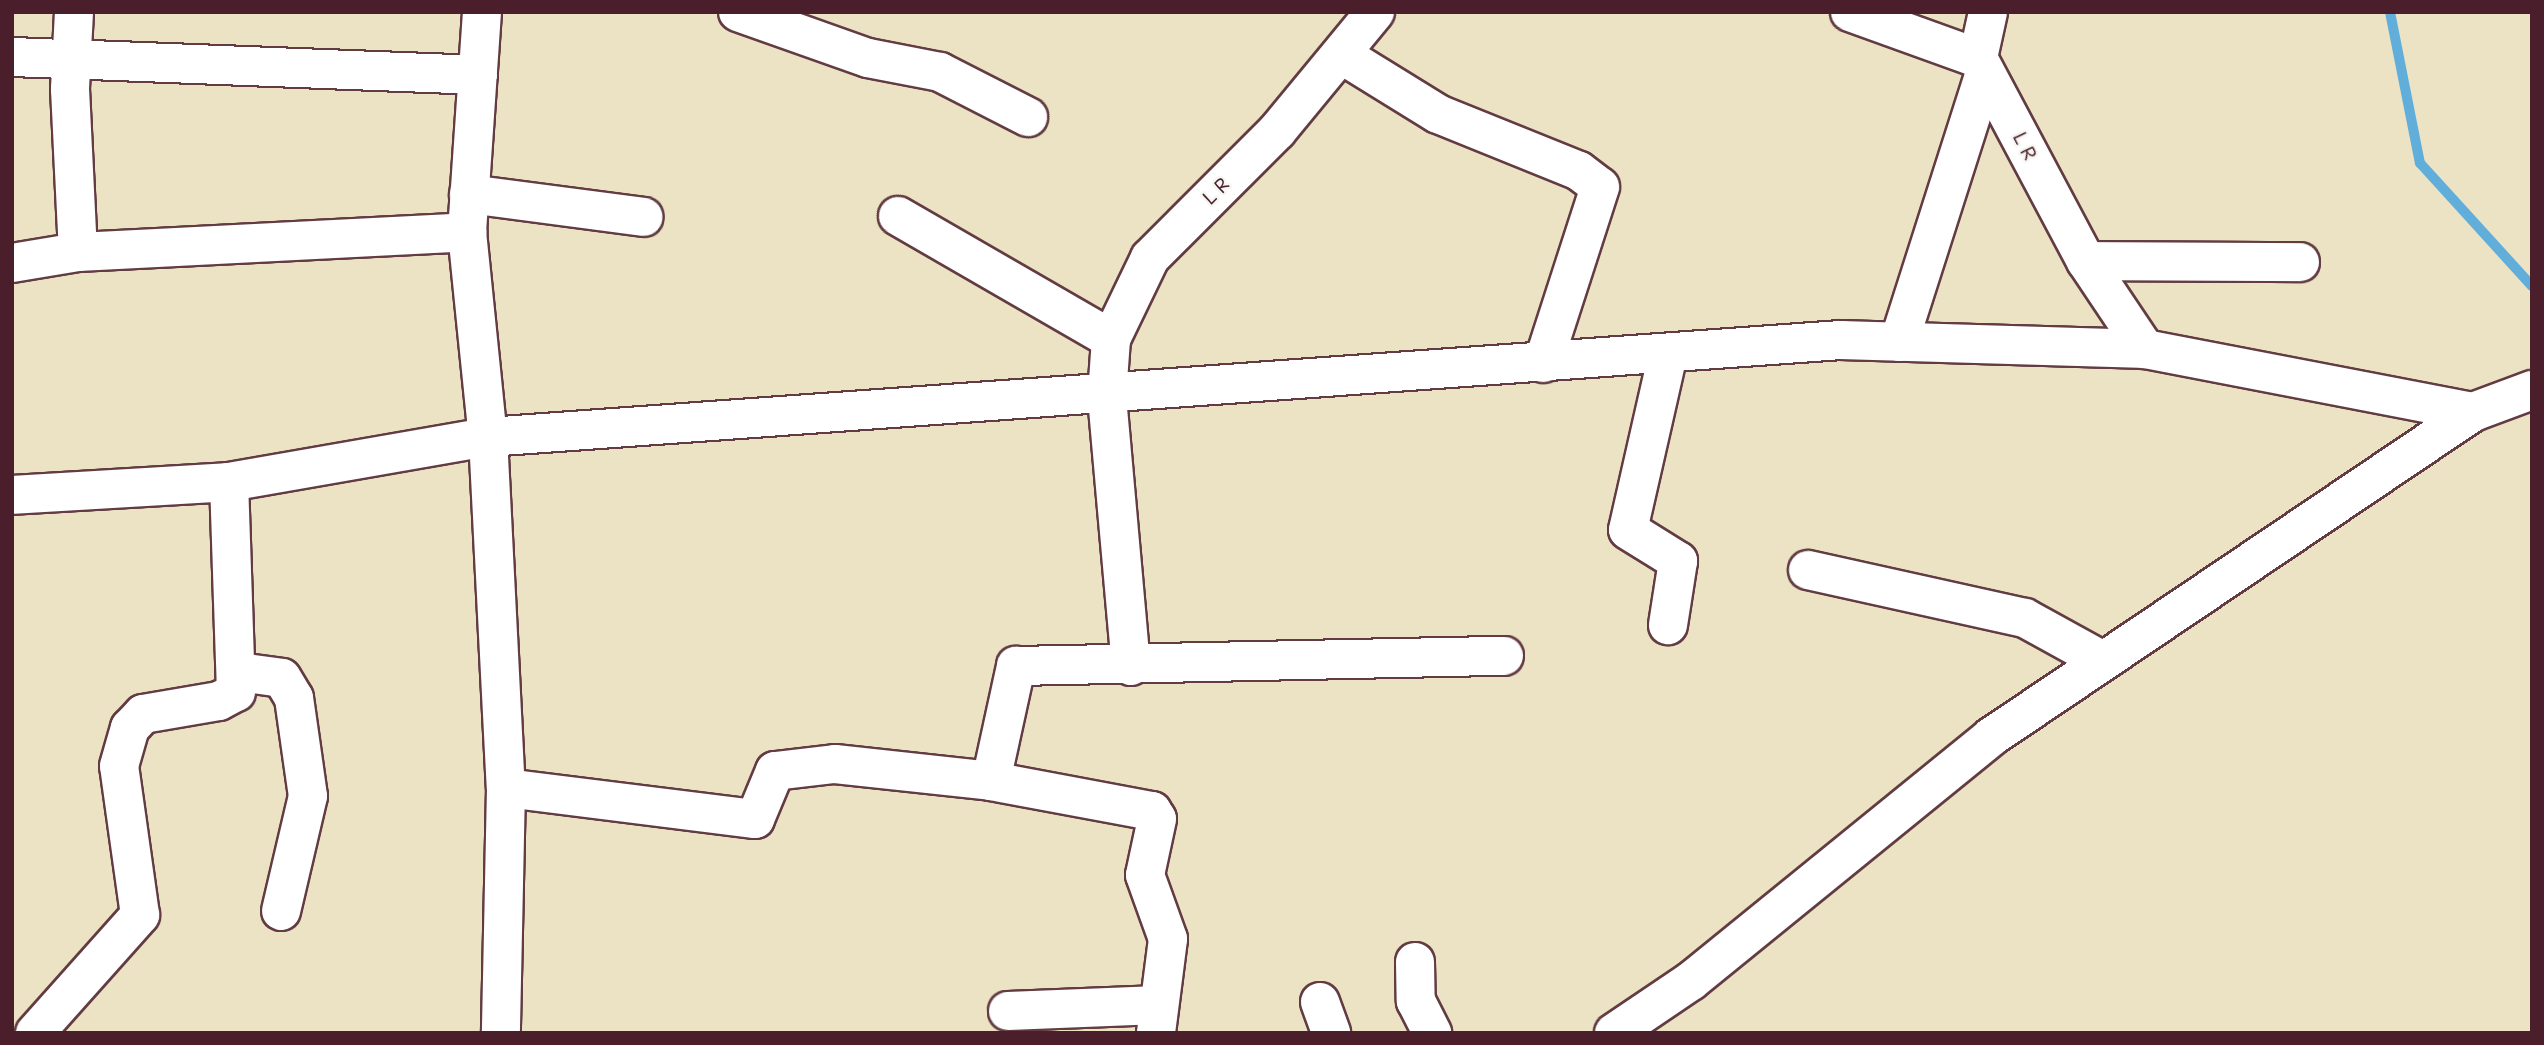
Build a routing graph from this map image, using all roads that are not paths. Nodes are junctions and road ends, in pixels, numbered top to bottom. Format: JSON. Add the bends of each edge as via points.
{"nodes":[{"id":1,"x":74,"y":12,"type":"edge"},
{"id":2,"x":482,"y":12,"type":"edge"},
{"id":3,"x":1375,"y":12,"type":"edge"},
{"id":4,"x":1850,"y":12,"type":"edge"},
{"id":5,"x":1988,"y":12,"type":"edge"},
{"id":6,"x":759,"y":17,"type":"edge"},
{"id":7,"x":1344,"y":56,"type":"junction"},
{"id":8,"x":12,"y":57,"type":"edge"},
{"id":9,"x":72,"y":57,"type":"junction"},
{"id":10,"x":1982,"y":65,"type":"junction"},
{"id":11,"x":478,"y":75,"type":"junction"},
{"id":12,"x":1028,"y":117,"type":"dead end"},
{"id":13,"x":469,"y":194,"type":"junction"},
{"id":14,"x":898,"y":215,"type":"dead end"},
{"id":15,"x":643,"y":217,"type":"dead end"},
{"id":16,"x":467,"y":232,"type":"junction"},
{"id":17,"x":78,"y":252,"type":"junction"},
{"id":18,"x":2086,"y":261,"type":"junction"},
{"id":19,"x":12,"y":262,"type":"edge"},
{"id":20,"x":2300,"y":262,"type":"dead end"},
{"id":21,"x":1111,"y":339,"type":"junction"},
{"id":22,"x":1899,"y":342,"type":"junction"},
{"id":23,"x":2145,"y":349,"type":"junction"},
{"id":24,"x":1668,"y":354,"type":"junction"},
{"id":25,"x":1543,"y":363,"type":"junction"},
{"id":26,"x":2532,"y":390,"type":"edge"},
{"id":27,"x":1107,"y":395,"type":"junction"},
{"id":28,"x":2473,"y":412,"type":"junction"},
{"id":29,"x":488,"y":437,"type":"junction"},
{"id":30,"x":229,"y":482,"type":"junction"},
{"id":31,"x":12,"y":495,"type":"edge"},
{"id":32,"x":1808,"y":570,"type":"dead end"},
{"id":33,"x":1668,"y":625,"type":"dead end"},
{"id":34,"x":1504,"y":656,"type":"dead end"},
{"id":35,"x":2101,"y":660,"type":"junction"},
{"id":36,"x":1130,"y":666,"type":"junction"},
{"id":37,"x":239,"y":672,"type":"junction"},
{"id":38,"x":991,"y":781,"type":"junction"},
{"id":39,"x":506,"y":788,"type":"junction"},
{"id":40,"x":281,"y":911,"type":"dead end"},
{"id":41,"x":1415,"y":962,"type":"dead end"},
{"id":42,"x":1008,"y":1012,"type":"dead end"},
{"id":43,"x":1158,"y":1019,"type":"edge"},
{"id":44,"x":35,"y":1033,"type":"edge"},
{"id":45,"x":500,"y":1033,"type":"edge"},
{"id":46,"x":1432,"y":1033,"type":"edge"},
{"id":47,"x":1614,"y":1033,"type":"edge"}],
"edges":[{"from":1,"to":9,"type":"street"},
{"from":2,"to":11,"type":"street"},
{"from":3,"to":7,"type":"street","name":"L R"},
{"from":4,"to":10,"type":"street"},
{"from":5,"to":10,"type":"street"},
{"from":6,"to":12,"type":"street","via":[[898,66],[940,72]]},
{"from":7,"to":21,"type":"street","name":"L R","via":[[1150,258]]},
{"from":7,"to":25,"type":"street","via":[[1438,114],[1579,171],[1600,187]]},
{"from":8,"to":9,"type":"street"},
{"from":9,"to":11,"type":"street"},
{"from":9,"to":17,"type":"street"},
{"from":10,"to":18,"type":"street","name":"L R"},
{"from":10,"to":22,"type":"street"},
{"from":11,"to":13,"type":"street"},
{"from":13,"to":15,"type":"street"},
{"from":13,"to":16,"type":"street"},
{"from":14,"to":21,"type":"street"},
{"from":16,"to":17,"type":"street"},
{"from":16,"to":29,"type":"street"},
{"from":17,"to":19,"type":"street"},
{"from":18,"to":20,"type":"street"},
{"from":18,"to":23,"type":"street","name":"L R"},
{"from":21,"to":27,"type":"street","name":"L R"},
{"from":22,"to":23,"type":"street"},
{"from":22,"to":24,"type":"street"},
{"from":23,"to":28,"type":"street"},
{"from":24,"to":25,"type":"street"},
{"from":24,"to":33,"type":"street","via":[[1628,530],[1678,561]]},
{"from":25,"to":27,"type":"street"},
{"from":26,"to":28,"type":"street"},
{"from":27,"to":29,"type":"street"},
{"from":27,"to":36,"type":"street","name":"L R"},
{"from":28,"to":35,"type":"street"},
{"from":29,"to":30,"type":"street"},
{"from":29,"to":39,"type":"street"},
{"from":30,"to":31,"type":"street"},
{"from":30,"to":37,"type":"street"},
{"from":32,"to":35,"type":"street","via":[[2025,618]]},
{"from":34,"to":36,"type":"street"},
{"from":35,"to":47,"type":"street","via":[[1991,737],[1691,981]]},
{"from":36,"to":38,"type":"street","via":[[1016,666]]},
{"from":37,"to":40,"type":"street","via":[[282,678],[294,698],[307,796]]},
{"from":37,"to":44,"type":"street","via":[[236,692],[219,701],[143,714],[130,728],[119,766],[140,915]]},
{"from":38,"to":39,"type":"street","via":[[835,764],[775,771],[755,819]]},
{"from":38,"to":43,"type":"street","via":[[1136,804],[1156,815],[1145,875],[1167,922]]},
{"from":39,"to":45,"type":"street"},
{"from":41,"to":46,"type":"street","via":[[1416,1001]]},
{"from":42,"to":43,"type":"street"}]}
